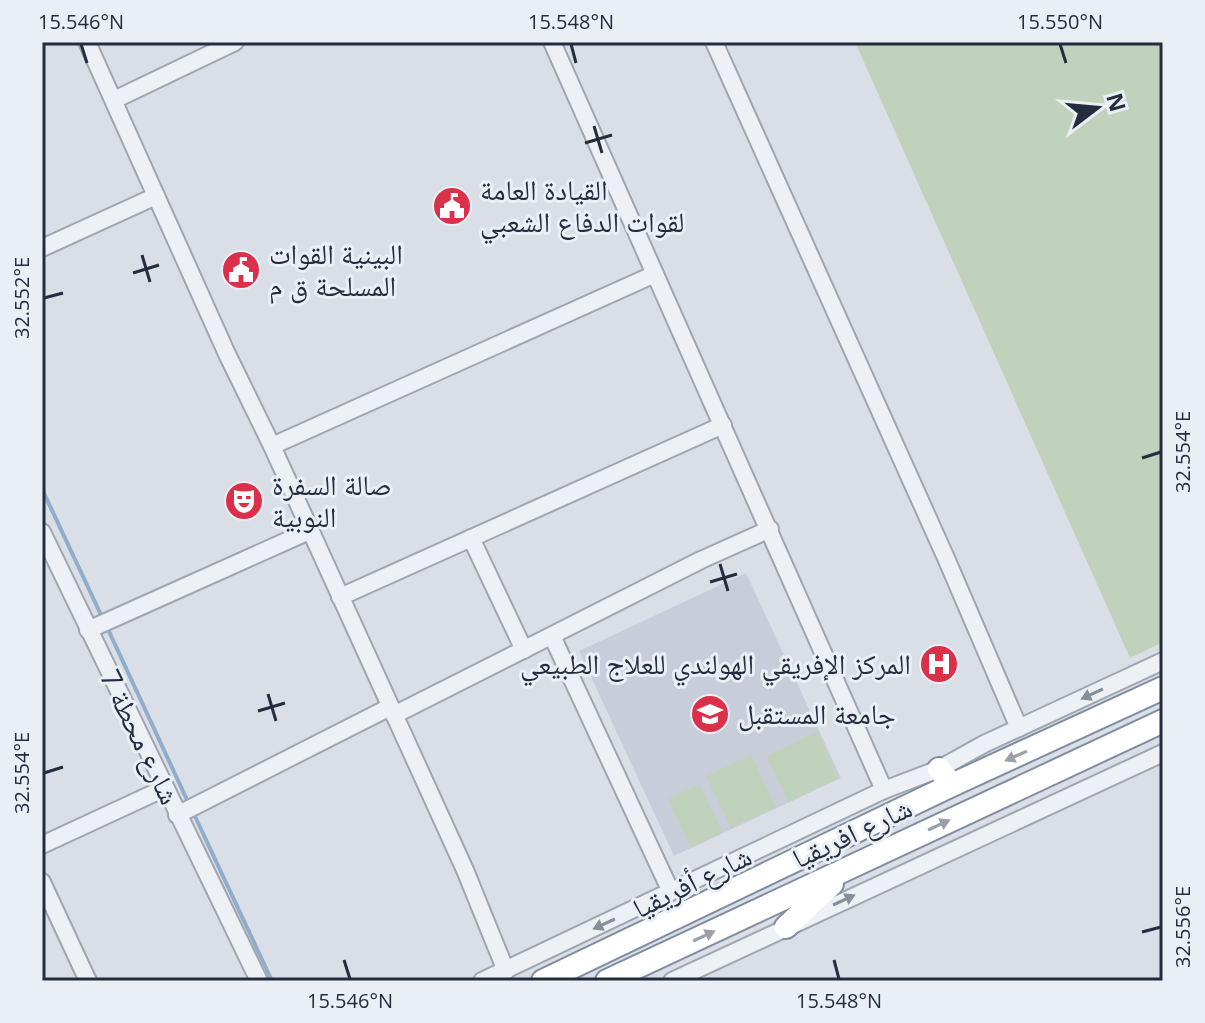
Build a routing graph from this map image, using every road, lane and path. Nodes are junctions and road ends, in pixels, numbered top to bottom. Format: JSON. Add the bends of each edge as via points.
{"nodes":[{"id":1,"x":87,"y":42,"type":"edge"},
{"id":2,"x":235,"y":42,"type":"edge"},
{"id":3,"x":552,"y":42,"type":"edge"},
{"id":4,"x":714,"y":42,"type":"edge"},
{"id":5,"x":114,"y":100,"type":"junction"},
{"id":6,"x":156,"y":196,"type":"junction"},
{"id":7,"x":42,"y":248,"type":"edge"},
{"id":8,"x":655,"y":274,"type":"junction"},
{"id":9,"x":723,"y":425,"type":"junction"},
{"id":10,"x":272,"y":446,"type":"junction"},
{"id":11,"x":770,"y":529,"type":"junction"},
{"id":12,"x":309,"y":531,"type":"junction"},
{"id":13,"x":42,"y":532,"type":"edge"},
{"id":14,"x":471,"y":538,"type":"junction"},
{"id":15,"x":46,"y":553,"type":"edge"},
{"id":16,"x":340,"y":597,"type":"junction"},
{"id":17,"x":88,"y":630,"type":"junction"},
{"id":18,"x":552,"y":636,"type":"junction"},
{"id":19,"x":524,"y":650,"type":"junction"},
{"id":20,"x":1163,"y":661,"type":"edge"},
{"id":21,"x":1163,"y":688,"type":"edge"},
{"id":22,"x":392,"y":711,"type":"junction"},
{"id":23,"x":1163,"y":721,"type":"edge"},
{"id":24,"x":1019,"y":728,"type":"junction"},
{"id":25,"x":1163,"y":753,"type":"edge"},
{"id":26,"x":946,"y":777,"type":"junction"},
{"id":27,"x":165,"y":788,"type":"junction"},
{"id":28,"x":884,"y":790,"type":"junction"},
{"id":29,"x":177,"y":815,"type":"junction"},
{"id":30,"x":42,"y":845,"type":"edge"},
{"id":31,"x":849,"y":868,"type":"junction"},
{"id":32,"x":42,"y":882,"type":"edge"},
{"id":33,"x":671,"y":892,"type":"junction"},
{"id":34,"x":786,"y":927,"type":"junction"},
{"id":35,"x":238,"y":941,"type":"junction"},
{"id":36,"x":506,"y":971,"type":"junction"},
{"id":37,"x":88,"y":981,"type":"edge"},
{"id":38,"x":248,"y":981,"type":"edge"},
{"id":39,"x":259,"y":981,"type":"edge"},
{"id":40,"x":482,"y":981,"type":"edge"},
{"id":41,"x":543,"y":981,"type":"edge"},
{"id":42,"x":607,"y":981,"type":"edge"},
{"id":43,"x":672,"y":981,"type":"edge"}],
"edges":[{"from":1,"to":5,"type":"street"},
{"from":2,"to":5,"type":"street"},
{"from":3,"to":8,"type":"street"},
{"from":4,"to":24,"type":"street"},
{"from":5,"to":6,"type":"street"},
{"from":6,"to":7,"type":"street"},
{"from":6,"to":10,"type":"street"},
{"from":8,"to":9,"type":"street"},
{"from":8,"to":10,"type":"street"},
{"from":9,"to":11,"type":"street"},
{"from":9,"to":14,"type":"street"},
{"from":10,"to":12,"type":"street"},
{"from":11,"to":18,"type":"street"},
{"from":11,"to":28,"type":"street"},
{"from":12,"to":16,"type":"street"},
{"from":12,"to":17,"type":"street"},
{"from":13,"to":15,"type":"street","name":"شارع محطة 7"},
{"from":14,"to":16,"type":"street"},
{"from":14,"to":19,"type":"street"},
{"from":15,"to":17,"type":"street","name":"شارع محطة 7"},
{"from":16,"to":22,"type":"street"},
{"from":17,"to":27,"type":"street","name":"شارع محطة 7"},
{"from":18,"to":19,"type":"street"},
{"from":18,"to":33,"type":"street"},
{"from":19,"to":22,"type":"street"},
{"from":20,"to":24,"type":"street","name":"شارع أفريقيا","one_way":true},
{"from":21,"to":26,"type":"highway","name":"شارع افريقيا","one_way":true},
{"from":22,"to":29,"type":"street"},
{"from":22,"to":36,"type":"street"},
{"from":31,"to":23,"type":"highway","name":"شارع افريقيا","one_way":true},
{"from":24,"to":26,"type":"street","name":"شارع أفريقيا"},
{"from":34,"to":25,"type":"street","one_way":true},
{"from":26,"to":28,"type":"street","name":"شارع أفريقيا"},
{"from":26,"to":41,"type":"highway","name":"شارع افريقيا"},
{"from":27,"to":29,"type":"street","name":"شارع محطة 7"},
{"from":27,"to":30,"type":"street"},
{"from":28,"to":33,"type":"street","name":"شارع أفريقيا"},
{"from":29,"to":35,"type":"street","name":"شارع محطة 7"},
{"from":31,"to":34,"type":"highway"},
{"from":42,"to":31,"type":"highway","name":"شارع افريقيا","one_way":true},
{"from":32,"to":37,"type":"street"},
{"from":33,"to":36,"type":"street","name":"شارع أفريقيا","one_way":true},
{"from":34,"to":43,"type":"street"},
{"from":35,"to":38,"type":"street"},
{"from":35,"to":39,"type":"street"},
{"from":36,"to":40,"type":"street","name":"شارع أفريقيا"}]}
